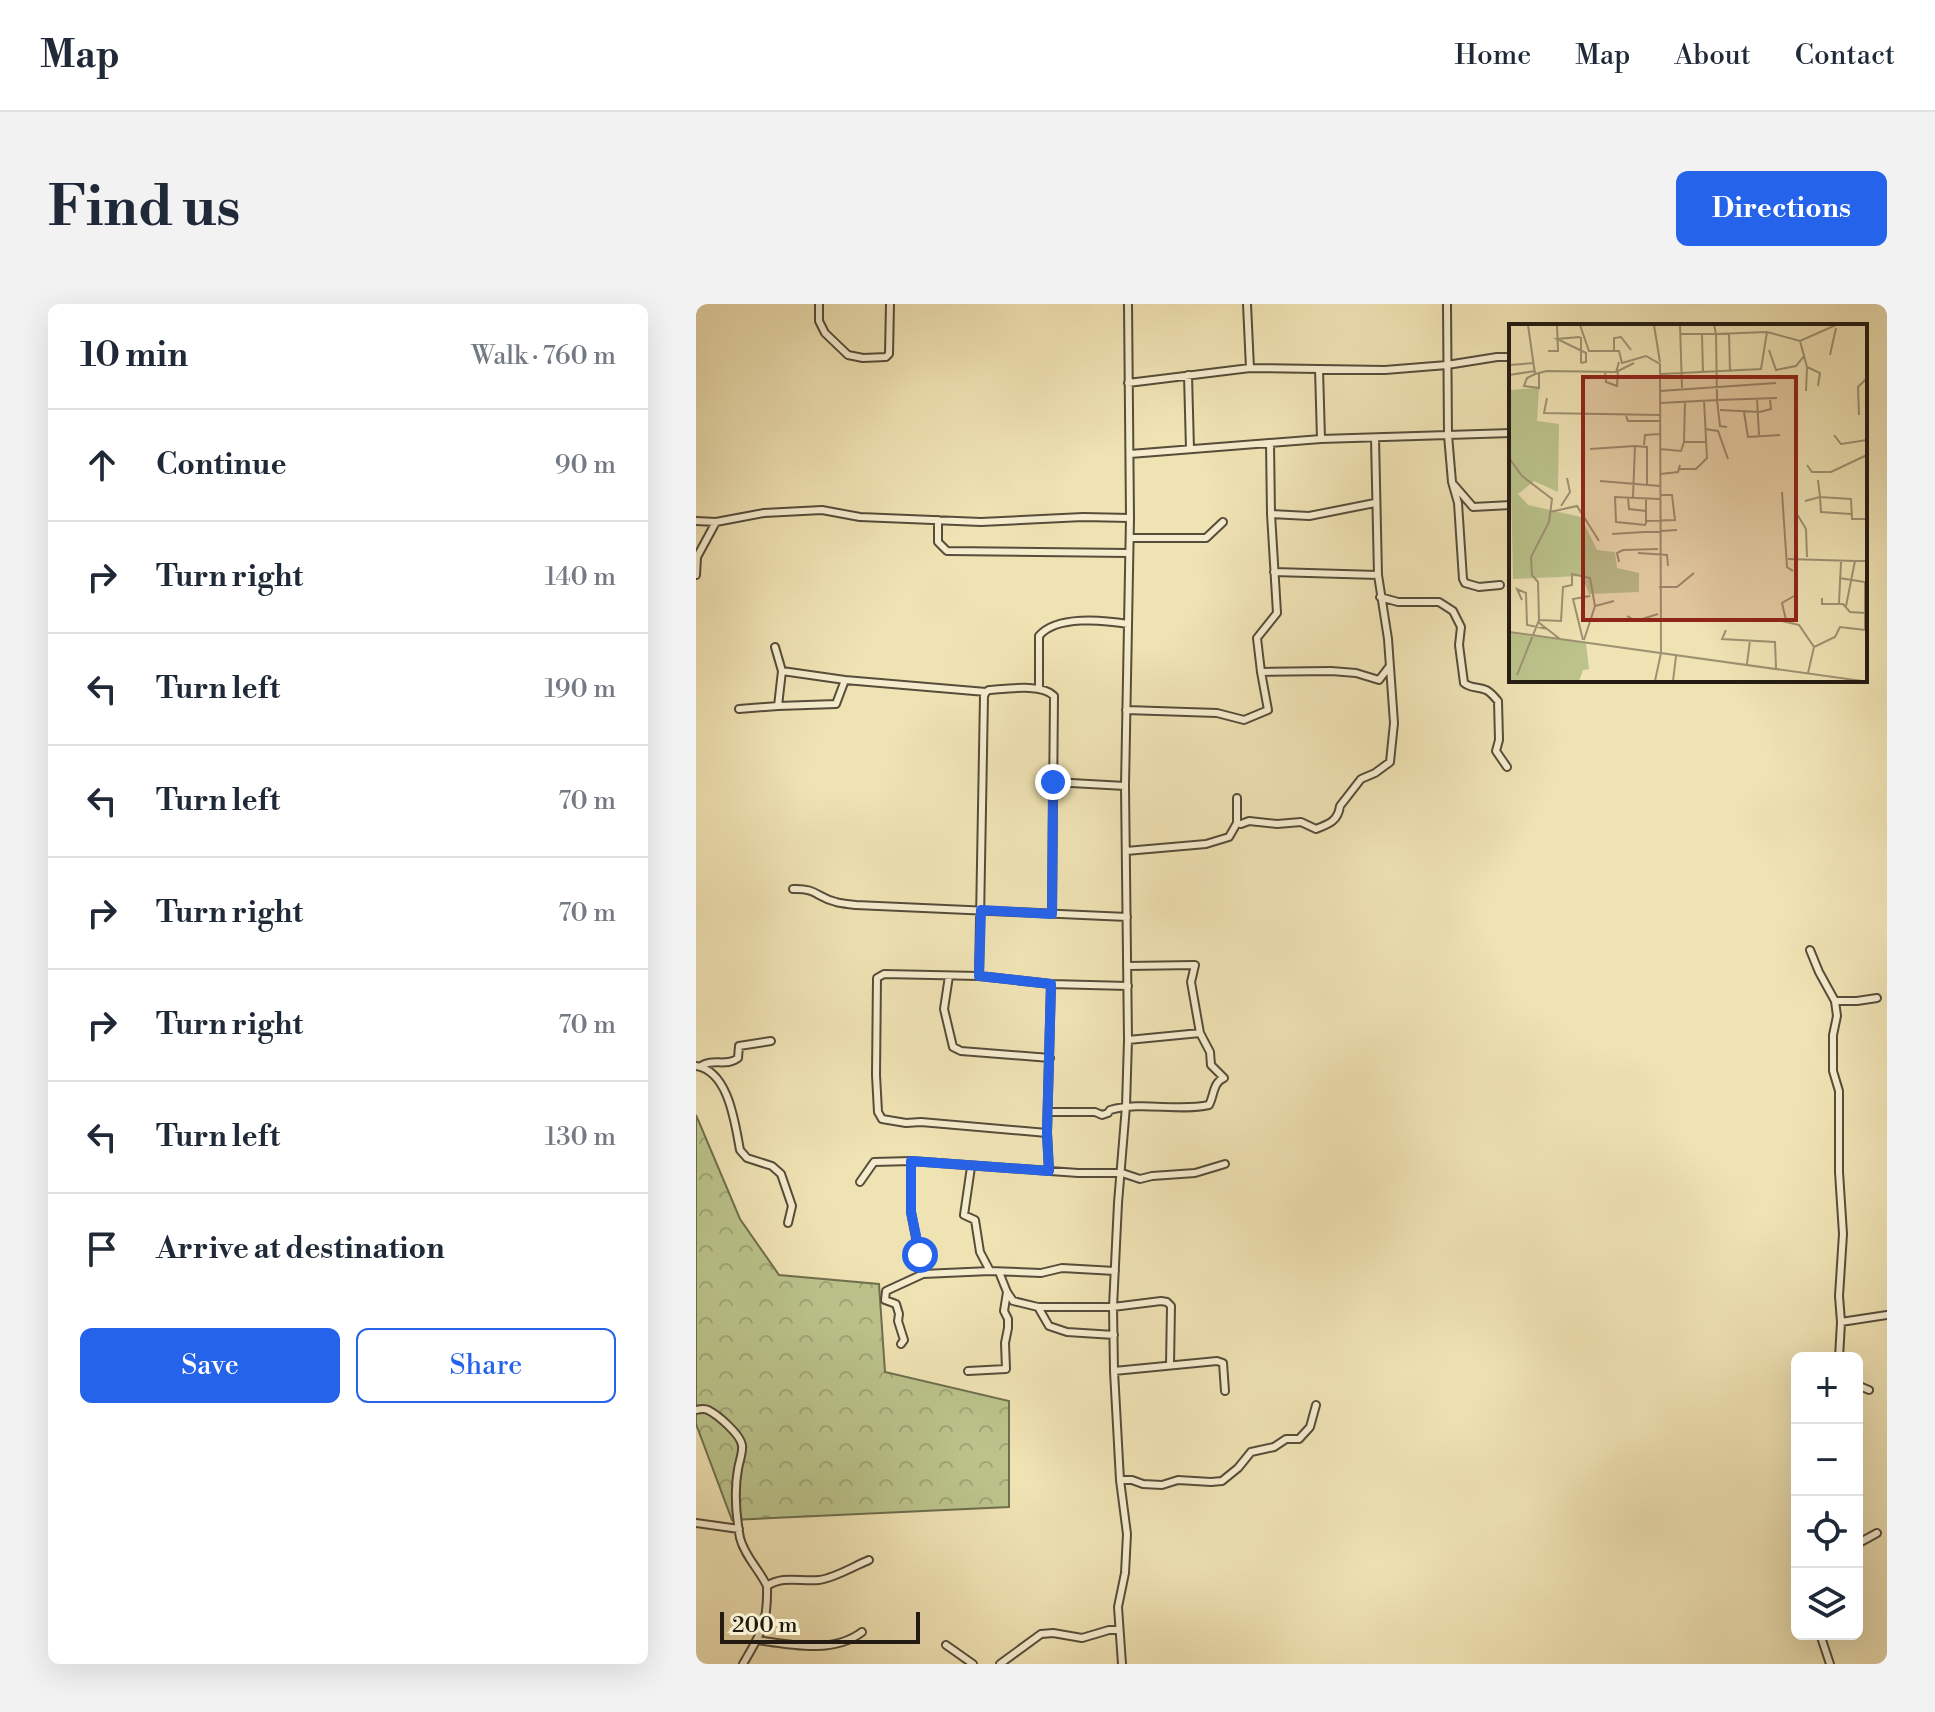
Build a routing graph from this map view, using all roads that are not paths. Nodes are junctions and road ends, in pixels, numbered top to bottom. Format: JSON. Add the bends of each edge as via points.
{"nodes":[{"id":1,"x":819,"y":304,"type":"edge"},
{"id":2,"x":890,"y":304,"type":"edge"},
{"id":3,"x":1128,"y":304,"type":"edge"},
{"id":4,"x":1247,"y":304,"type":"edge"},
{"id":5,"x":1447,"y":304,"type":"edge"},
{"id":6,"x":1509,"y":357,"type":"edge"},
{"id":7,"x":1447,"y":365,"type":"junction"},
{"id":8,"x":1250,"y":368,"type":"junction"},
{"id":9,"x":1319,"y":369,"type":"junction"},
{"id":10,"x":1188,"y":375,"type":"junction"},
{"id":11,"x":1128,"y":383,"type":"junction"},
{"id":12,"x":1509,"y":433,"type":"edge"},
{"id":13,"x":1448,"y":435,"type":"junction"},
{"id":14,"x":1375,"y":438,"type":"junction"},
{"id":15,"x":1321,"y":439,"type":"junction"},
{"id":16,"x":1270,"y":443,"type":"junction"},
{"id":17,"x":1190,"y":449,"type":"junction"},
{"id":18,"x":1130,"y":454,"type":"junction"},
{"id":19,"x":1452,"y":482,"type":"junction"},
{"id":20,"x":1375,"y":503,"type":"junction"},
{"id":21,"x":1509,"y":505,"type":"edge"},
{"id":22,"x":1271,"y":514,"type":"junction"},
{"id":23,"x":1130,"y":518,"type":"junction"},
{"id":24,"x":938,"y":520,"type":"junction"},
{"id":25,"x":696,"y":521,"type":"edge"},
{"id":26,"x":716,"y":522,"type":"junction"},
{"id":27,"x":1223,"y":522,"type":"dead end"},
{"id":28,"x":1130,"y":538,"type":"junction"},
{"id":29,"x":1129,"y":553,"type":"junction"},
{"id":30,"x":1274,"y":572,"type":"junction"},
{"id":31,"x":696,"y":575,"type":"edge"},
{"id":32,"x":1378,"y":575,"type":"junction"},
{"id":33,"x":1500,"y":585,"type":"dead end"},
{"id":34,"x":1380,"y":597,"type":"junction"},
{"id":35,"x":1128,"y":624,"type":"junction"},
{"id":36,"x":775,"y":647,"type":"dead end"},
{"id":37,"x":1390,"y":666,"type":"junction"},
{"id":38,"x":782,"y":671,"type":"junction"},
{"id":39,"x":1261,"y":672,"type":"junction"},
{"id":40,"x":845,"y":680,"type":"junction"},
{"id":41,"x":1039,"y":689,"type":"junction"},
{"id":42,"x":986,"y":692,"type":"junction"},
{"id":43,"x":778,"y":706,"type":"junction"},
{"id":44,"x":739,"y":709,"type":"dead end"},
{"id":45,"x":1126,"y":710,"type":"junction"},
{"id":46,"x":1507,"y":767,"type":"dead end"},
{"id":47,"x":1053,"y":782,"type":"junction"},
{"id":48,"x":1125,"y":786,"type":"junction"},
{"id":49,"x":1237,"y":798,"type":"dead end"},
{"id":50,"x":1237,"y":823,"type":"junction"},
{"id":51,"x":1126,"y":851,"type":"junction"},
{"id":52,"x":793,"y":889,"type":"dead end"},
{"id":53,"x":981,"y":910,"type":"junction"},
{"id":54,"x":1052,"y":914,"type":"junction"},
{"id":55,"x":1127,"y":917,"type":"junction"},
{"id":56,"x":1810,"y":950,"type":"dead end"},
{"id":57,"x":1127,"y":966,"type":"junction"},
{"id":58,"x":949,"y":976,"type":"junction"},
{"id":59,"x":979,"y":976,"type":"junction"},
{"id":60,"x":1051,"y":984,"type":"junction"},
{"id":61,"x":1128,"y":986,"type":"junction"},
{"id":62,"x":1877,"y":998,"type":"dead end"},
{"id":63,"x":1835,"y":1001,"type":"junction"},
{"id":64,"x":1200,"y":1033,"type":"junction"},
{"id":65,"x":1128,"y":1040,"type":"junction"},
{"id":66,"x":771,"y":1041,"type":"dead end"},
{"id":67,"x":1050,"y":1058,"type":"junction"},
{"id":68,"x":699,"y":1066,"type":"edge"},
{"id":69,"x":1126,"y":1106,"type":"junction"},
{"id":70,"x":1048,"y":1112,"type":"junction"},
{"id":71,"x":1047,"y":1133,"type":"junction"},
{"id":72,"x":911,"y":1161,"type":"junction"},
{"id":73,"x":1225,"y":1164,"type":"dead end"},
{"id":74,"x":971,"y":1167,"type":"junction"},
{"id":75,"x":1049,"y":1171,"type":"junction"},
{"id":76,"x":1122,"y":1173,"type":"junction"},
{"id":77,"x":860,"y":1182,"type":"dead end"},
{"id":78,"x":788,"y":1223,"type":"dead end"},
{"id":79,"x":990,"y":1271,"type":"junction"},
{"id":80,"x":1115,"y":1271,"type":"junction"},
{"id":81,"x":999,"y":1272,"type":"junction"},
{"id":82,"x":923,"y":1274,"type":"junction"},
{"id":83,"x":1007,"y":1292,"type":"junction"},
{"id":84,"x":1038,"y":1307,"type":"junction"},
{"id":85,"x":1113,"y":1307,"type":"junction"},
{"id":86,"x":1887,"y":1315,"type":"edge"},
{"id":87,"x":1841,"y":1322,"type":"junction"},
{"id":88,"x":1114,"y":1335,"type":"junction"},
{"id":89,"x":901,"y":1344,"type":"dead end"},
{"id":90,"x":1839,"y":1352,"type":"edge"},
{"id":91,"x":1170,"y":1365,"type":"junction"},
{"id":92,"x":968,"y":1371,"type":"dead end"},
{"id":93,"x":1114,"y":1371,"type":"junction"},
{"id":94,"x":1863,"y":1388,"type":"edge"},
{"id":95,"x":1869,"y":1390,"type":"dead end"},
{"id":96,"x":1225,"y":1391,"type":"dead end"},
{"id":97,"x":1316,"y":1405,"type":"dead end"},
{"id":98,"x":696,"y":1410,"type":"edge"},
{"id":99,"x":1120,"y":1480,"type":"junction"},
{"id":100,"x":696,"y":1523,"type":"edge"},
{"id":101,"x":739,"y":1529,"type":"junction"},
{"id":102,"x":1877,"y":1533,"type":"dead end"},
{"id":103,"x":1863,"y":1541,"type":"edge"},
{"id":104,"x":869,"y":1560,"type":"dead end"},
{"id":105,"x":767,"y":1586,"type":"junction"},
{"id":106,"x":1118,"y":1630,"type":"junction"},
{"id":107,"x":862,"y":1632,"type":"dead end"},
{"id":108,"x":757,"y":1640,"type":"junction"},
{"id":109,"x":1822,"y":1640,"type":"edge"},
{"id":110,"x":946,"y":1645,"type":"dead end"},
{"id":111,"x":743,"y":1664,"type":"edge"},
{"id":112,"x":973,"y":1664,"type":"edge"},
{"id":113,"x":1000,"y":1664,"type":"edge"},
{"id":114,"x":1122,"y":1664,"type":"edge"},
{"id":115,"x":1830,"y":1664,"type":"edge"}],
"edges":[{"from":1,"to":2,"type":"street","via":[[825,333],[848,355],[863,358],[889,354]]},
{"from":3,"to":11,"type":"street"},
{"from":4,"to":8,"type":"street"},
{"from":5,"to":7,"type":"street"},
{"from":6,"to":7,"type":"street"},
{"from":7,"to":9,"type":"street"},
{"from":7,"to":13,"type":"street"},
{"from":8,"to":9,"type":"street"},
{"from":8,"to":10,"type":"street"},
{"from":9,"to":15,"type":"street"},
{"from":10,"to":11,"type":"street"},
{"from":10,"to":17,"type":"street"},
{"from":11,"to":18,"type":"street"},
{"from":12,"to":13,"type":"street"},
{"from":13,"to":14,"type":"street"},
{"from":13,"to":19,"type":"street"},
{"from":14,"to":15,"type":"street"},
{"from":14,"to":20,"type":"street"},
{"from":15,"to":16,"type":"street"},
{"from":16,"to":17,"type":"street"},
{"from":16,"to":22,"type":"street"},
{"from":17,"to":18,"type":"street"},
{"from":18,"to":23,"type":"street"},
{"from":19,"to":21,"type":"street","via":[[1473,507]]},
{"from":19,"to":33,"type":"street","via":[[1463,579],[1479,587]]},
{"from":20,"to":22,"type":"street","via":[[1309,516]]},
{"from":20,"to":32,"type":"street"},
{"from":22,"to":30,"type":"street"},
{"from":23,"to":24,"type":"street"},
{"from":23,"to":28,"type":"street"},
{"from":24,"to":26,"type":"street","via":[[822,510]]},
{"from":24,"to":29,"type":"street","via":[[938,542],[947,551]]},
{"from":25,"to":26,"type":"street"},
{"from":26,"to":31,"type":"street","via":[[697,557]]},
{"from":27,"to":28,"type":"street","via":[[1206,538]]},
{"from":28,"to":29,"type":"street"},
{"from":29,"to":35,"type":"street"},
{"from":30,"to":32,"type":"street"},
{"from":30,"to":39,"type":"street","via":[[1277,613],[1257,638]]},
{"from":32,"to":34,"type":"street"},
{"from":34,"to":37,"type":"street"},
{"from":34,"to":46,"type":"street","via":[[1439,602],[1453,611],[1461,627],[1464,683],[1489,691],[1498,701],[1496,751]]},
{"from":35,"to":41,"type":"street","via":[[1068,622],[1045,629],[1039,636]]},
{"from":35,"to":45,"type":"street"},
{"from":36,"to":38,"type":"street"},
{"from":37,"to":39,"type":"street","via":[[1379,680],[1331,671]]},
{"from":37,"to":50,"type":"street","via":[[1390,762],[1361,779],[1334,821],[1316,829],[1301,822]]},
{"from":38,"to":40,"type":"street"},
{"from":38,"to":43,"type":"street"},
{"from":39,"to":45,"type":"street","via":[[1268,710],[1244,720],[1217,713]]},
{"from":40,"to":42,"type":"street"},
{"from":40,"to":43,"type":"street","via":[[836,704]]},
{"from":41,"to":42,"type":"street"},
{"from":41,"to":47,"type":"street","via":[[1054,696]]},
{"from":42,"to":53,"type":"street"},
{"from":43,"to":44,"type":"street"},
{"from":45,"to":48,"type":"street"},
{"from":47,"to":48,"type":"street"},
{"from":47,"to":54,"type":"street"},
{"from":48,"to":51,"type":"street"},
{"from":49,"to":50,"type":"street"},
{"from":50,"to":51,"type":"street","via":[[1229,837],[1206,844]]},
{"from":51,"to":55,"type":"street"},
{"from":52,"to":53,"type":"street","via":[[808,888],[835,902],[856,905]]},
{"from":53,"to":54,"type":"street"},
{"from":53,"to":59,"type":"street"},
{"from":54,"to":55,"type":"street"},
{"from":55,"to":57,"type":"street"},
{"from":56,"to":63,"type":"street"},
{"from":57,"to":61,"type":"street"},
{"from":57,"to":64,"type":"street","via":[[1195,965],[1191,982]]},
{"from":58,"to":59,"type":"street"},
{"from":58,"to":67,"type":"street","via":[[944,1009],[953,1047]]},
{"from":58,"to":71,"type":"street","via":[[877,978],[876,1075],[882,1119]]},
{"from":59,"to":60,"type":"street"},
{"from":60,"to":61,"type":"street"},
{"from":60,"to":67,"type":"street"},
{"from":61,"to":65,"type":"street"},
{"from":62,"to":63,"type":"street"},
{"from":63,"to":87,"type":"street"},
{"from":64,"to":65,"type":"street"},
{"from":64,"to":69,"type":"street","via":[[1211,1065],[1224,1078],[1209,1105]]},
{"from":65,"to":69,"type":"street"},
{"from":66,"to":68,"type":"street","via":[[739,1046],[733,1062]]},
{"from":67,"to":70,"type":"street"},
{"from":68,"to":78,"type":"street","via":[[726,1092],[740,1150],[781,1174],[792,1206]]},
{"from":69,"to":70,"type":"street","via":[[1102,1115]]},
{"from":69,"to":76,"type":"street"},
{"from":70,"to":71,"type":"street"},
{"from":71,"to":75,"type":"street"},
{"from":72,"to":74,"type":"street"},
{"from":72,"to":77,"type":"street","via":[[874,1162]]},
{"from":72,"to":82,"type":"street","via":[[911,1212]]},
{"from":73,"to":76,"type":"street","via":[[1140,1179]]},
{"from":74,"to":75,"type":"street"},
{"from":74,"to":79,"type":"street","via":[[964,1215],[975,1220],[980,1252]]},
{"from":75,"to":76,"type":"street"},
{"from":76,"to":80,"type":"street"},
{"from":79,"to":81,"type":"street"},
{"from":79,"to":82,"type":"street"},
{"from":80,"to":81,"type":"street"},
{"from":80,"to":85,"type":"street"},
{"from":81,"to":83,"type":"street"},
{"from":82,"to":89,"type":"street","via":[[886,1291],[885,1300],[896,1304],[899,1314]]},
{"from":83,"to":84,"type":"street","via":[[1013,1301]]},
{"from":83,"to":92,"type":"street","via":[[1006,1369]]},
{"from":84,"to":85,"type":"street"},
{"from":84,"to":88,"type":"street","via":[[1049,1326]]},
{"from":85,"to":88,"type":"street"},
{"from":85,"to":91,"type":"street","via":[[1161,1301],[1171,1306]]},
{"from":86,"to":87,"type":"street"},
{"from":87,"to":90,"type":"street"},
{"from":88,"to":93,"type":"street"},
{"from":91,"to":93,"type":"street"},
{"from":91,"to":96,"type":"street","via":[[1223,1363]]},
{"from":93,"to":99,"type":"street"},
{"from":94,"to":95,"type":"street"},
{"from":97,"to":99,"type":"street","via":[[1310,1427],[1299,1439],[1251,1452],[1222,1481],[1162,1485]]},
{"from":98,"to":101,"type":"street","via":[[708,1410],[734,1429],[742,1446],[737,1470]]},
{"from":99,"to":106,"type":"street","via":[[1127,1534]]},
{"from":100,"to":101,"type":"street"},
{"from":101,"to":105,"type":"street","via":[[748,1560]]},
{"from":102,"to":103,"type":"street"},
{"from":104,"to":105,"type":"street","via":[[821,1580],[787,1579]]},
{"from":105,"to":108,"type":"street","via":[[768,1610]]},
{"from":106,"to":113,"type":"street","via":[[1082,1638],[1041,1634]]},
{"from":106,"to":114,"type":"street"},
{"from":107,"to":108,"type":"street","via":[[853,1639],[816,1646]]},
{"from":108,"to":111,"type":"street"},
{"from":109,"to":115,"type":"street"},
{"from":110,"to":112,"type":"street"}]}
